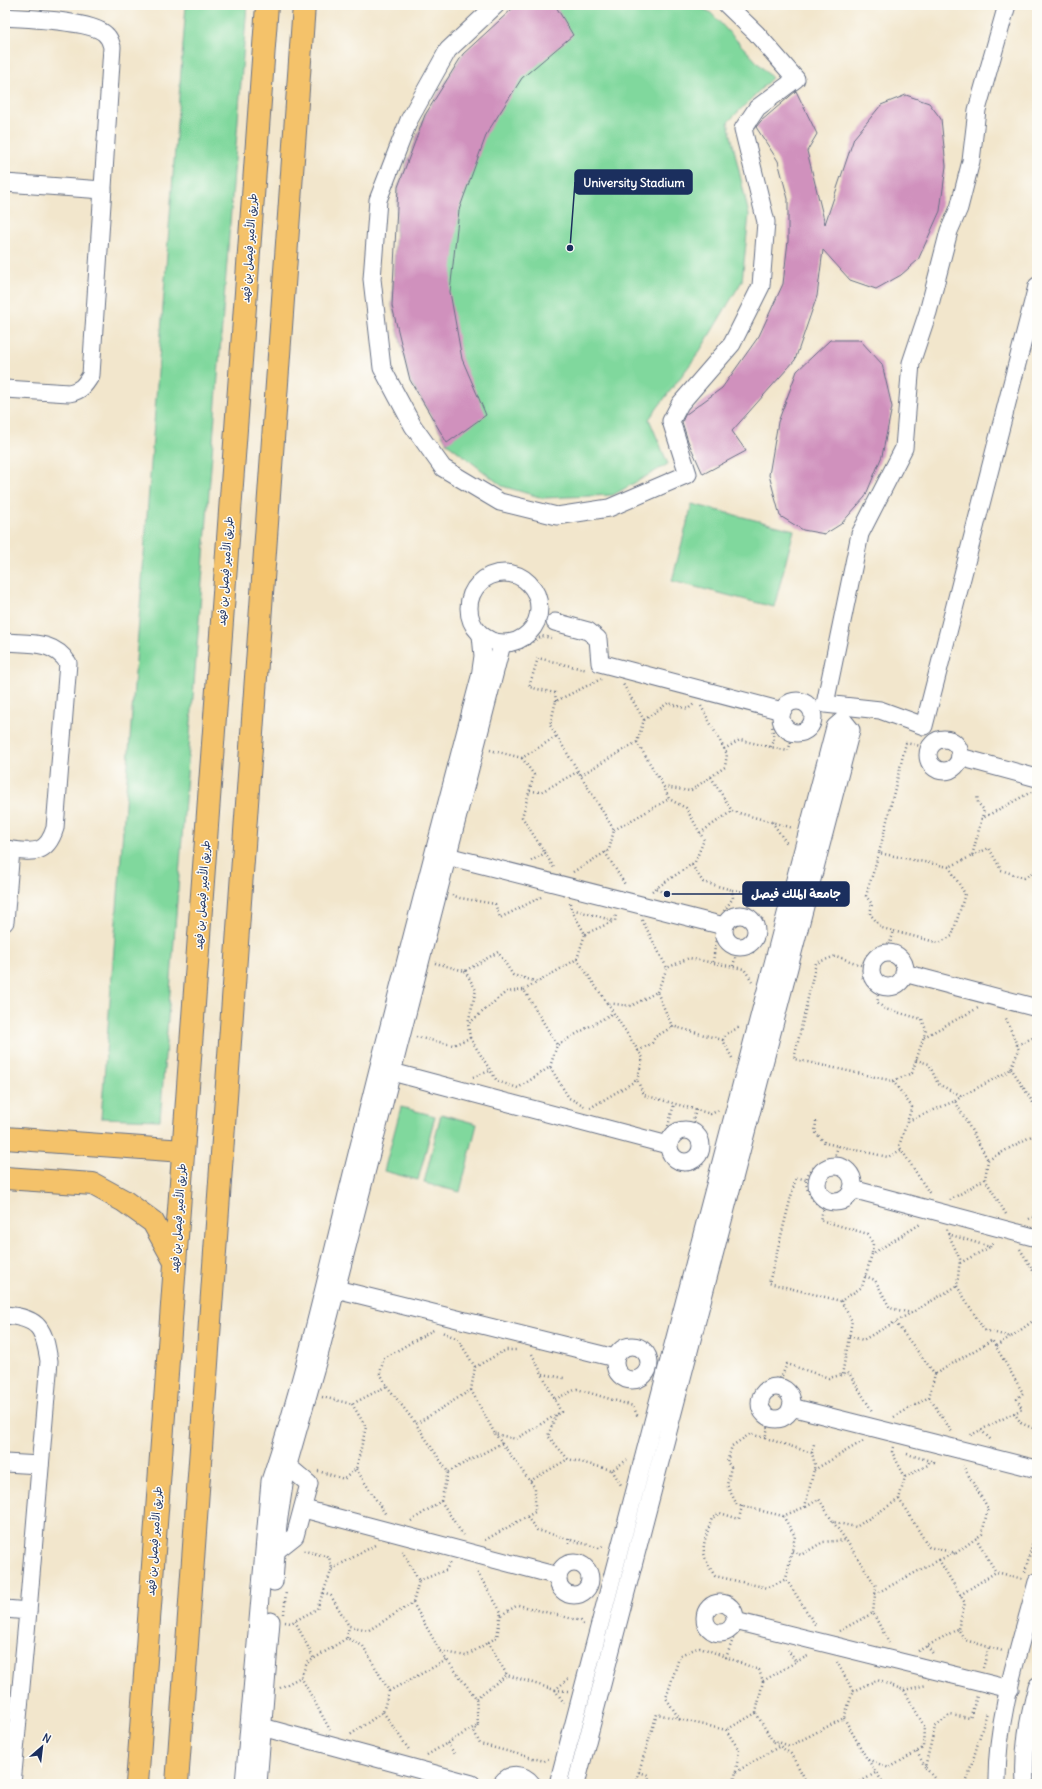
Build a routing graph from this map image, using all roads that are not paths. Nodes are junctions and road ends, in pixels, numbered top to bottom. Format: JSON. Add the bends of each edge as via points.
{"nodes":[{"id":1,"x":267,"y":5,"type":"edge"},
{"id":2,"x":304,"y":5,"type":"edge"},
{"id":3,"x":319,"y":5,"type":"edge"},
{"id":4,"x":496,"y":5,"type":"edge"},
{"id":5,"x":727,"y":5,"type":"edge"},
{"id":6,"x":1007,"y":5,"type":"edge"},
{"id":7,"x":5,"y":17,"type":"edge"},
{"id":8,"x":302,"y":30,"type":"junction"},
{"id":9,"x":5,"y":183,"type":"edge"},
{"id":10,"x":103,"y":190,"type":"junction"},
{"id":11,"x":1037,"y":286,"type":"edge"},
{"id":12,"x":5,"y":389,"type":"edge"},
{"id":13,"x":540,"y":606,"type":"junction"},
{"id":14,"x":555,"y":622,"type":"junction"},
{"id":15,"x":536,"y":623,"type":"junction"},
{"id":16,"x":481,"y":635,"type":"junction"},
{"id":17,"x":5,"y":642,"type":"edge"},
{"id":18,"x":508,"y":648,"type":"junction"},
{"id":19,"x":782,"y":711,"type":"junction"},
{"id":20,"x":813,"y":714,"type":"junction"},
{"id":21,"x":843,"y":726,"type":"junction"},
{"id":22,"x":960,"y":757,"type":"junction"},
{"id":23,"x":1037,"y":778,"type":"edge"},
{"id":24,"x":8,"y":850,"type":"edge"},
{"id":25,"x":447,"y":856,"type":"junction"},
{"id":26,"x":722,"y":921,"type":"road end"},
{"id":27,"x":5,"y":922,"type":"edge"},
{"id":28,"x":904,"y":973,"type":"dead end"},
{"id":29,"x":1037,"y":1008,"type":"edge"},
{"id":30,"x":392,"y":1072,"type":"junction"},
{"id":31,"x":5,"y":1138,"type":"edge"},
{"id":32,"x":668,"y":1144,"type":"dead end"},
{"id":33,"x":183,"y":1151,"type":"junction"},
{"id":34,"x":5,"y":1178,"type":"edge"},
{"id":35,"x":852,"y":1189,"type":"junction"},
{"id":36,"x":1037,"y":1238,"type":"edge"},
{"id":37,"x":175,"y":1262,"type":"junction"},
{"id":38,"x":336,"y":1289,"type":"junction"},
{"id":39,"x":5,"y":1315,"type":"edge"},
{"id":40,"x":615,"y":1358,"type":"dead end"},
{"id":41,"x":792,"y":1407,"type":"dead end"},
{"id":42,"x":5,"y":1463,"type":"edge"},
{"id":43,"x":40,"y":1466,"type":"junction"},
{"id":44,"x":288,"y":1466,"type":"junction"},
{"id":45,"x":1037,"y":1469,"type":"edge"},
{"id":46,"x":304,"y":1509,"type":"junction"},
{"id":47,"x":276,"y":1551,"type":"junction"},
{"id":48,"x":558,"y":1576,"type":"dead end"},
{"id":49,"x":1027,"y":1582,"type":"edge"},
{"id":50,"x":5,"y":1609,"type":"edge"},
{"id":51,"x":28,"y":1611,"type":"junction"},
{"id":52,"x":736,"y":1627,"type":"road end"},
{"id":53,"x":1002,"y":1687,"type":"junction"},
{"id":54,"x":1036,"y":1694,"type":"edge"},
{"id":55,"x":262,"y":1727,"type":"junction"},
{"id":56,"x":12,"y":1784,"type":"edge"},
{"id":57,"x":136,"y":1784,"type":"edge"},
{"id":58,"x":177,"y":1784,"type":"edge"},
{"id":59,"x":244,"y":1784,"type":"edge"},
{"id":60,"x":258,"y":1784,"type":"edge"},
{"id":61,"x":472,"y":1784,"type":"edge"},
{"id":62,"x":501,"y":1784,"type":"edge"},
{"id":63,"x":532,"y":1784,"type":"edge"},
{"id":64,"x":558,"y":1784,"type":"edge"},
{"id":65,"x":576,"y":1784,"type":"edge"},
{"id":66,"x":998,"y":1784,"type":"edge"},
{"id":67,"x":1025,"y":1784,"type":"edge"}],
"edges":[{"from":1,"to":33,"type":"main road","name":"طريق الأمير فيصل بن فهد"},
{"from":2,"to":8,"type":"main road"},
{"from":3,"to":8,"type":"main road"},
{"from":4,"to":5,"type":"street","via":[[448,50],[409,120],[378,200],[372,279],[381,361],[382,368],[413,426],[443,468],[500,502],[557,516],[610,508],[688,474],[671,421],[680,404],[732,344],[761,286],[766,222],[743,129],[757,108],[796,79],[756,33]]},
{"from":6,"to":11,"type":"street","via":[[977,110],[971,161],[959,208],[949,232],[928,312],[911,363],[904,448],[860,534],[825,704],[880,710],[924,726]]},
{"from":7,"to":10,"type":"street","via":[[80,24],[98,28],[107,35],[112,47]]},
{"from":8,"to":58,"type":"main road"},
{"from":9,"to":10,"type":"street"},
{"from":10,"to":12,"type":"street","via":[[91,375],[77,392]]},
{"from":13,"to":14,"type":"street"},
{"from":13,"to":15,"type":"street"},
{"from":13,"to":16,"type":"street","via":[[537,594],[521,577],[509,573],[486,577],[471,593],[468,604],[473,626]]},
{"from":14,"to":15,"type":"street"},
{"from":14,"to":19,"type":"street","via":[[588,631],[598,639],[600,663]]},
{"from":15,"to":18,"type":"street","via":[[525,637]]},
{"from":16,"to":18,"type":"street"},
{"from":16,"to":59,"type":"street","via":[[483,656],[480,677],[392,1011],[309,1345],[270,1482]]},
{"from":17,"to":24,"type":"street","via":[[49,646],[63,655],[68,663],[55,828],[51,841],[43,849],[27,852]]},
{"from":18,"to":25,"type":"street"},
{"from":19,"to":20,"type":"street","via":[[789,703],[798,701],[808,705]]},
{"from":19,"to":20,"type":"street","via":[[782,722],[789,730],[799,733],[812,724]]},
{"from":20,"to":21,"type":"street"},
{"from":21,"to":64,"type":"street","via":[[808,832]]},
{"from":21,"to":65,"type":"street"},
{"from":22,"to":22,"type":"street","via":[[955,766],[940,770],[931,763],[930,748],[941,739],[951,740],[958,747]]},
{"from":22,"to":23,"type":"street"},
{"from":24,"to":27,"type":"street"},
{"from":25,"to":26,"type":"street"},
{"from":25,"to":30,"type":"street"},
{"from":28,"to":29,"type":"street"},
{"from":30,"to":32,"type":"street"},
{"from":30,"to":38,"type":"street"},
{"from":31,"to":33,"type":"main road"},
{"from":33,"to":37,"type":"main road","name":"طريق الأمير فيصل بن فهد"},
{"from":34,"to":37,"type":"main road","via":[[93,1184],[124,1201],[153,1222]]},
{"from":35,"to":35,"type":"street","via":[[841,1201],[830,1201],[821,1196],[812,1181],[825,1169],[836,1167],[847,1172]]},
{"from":35,"to":36,"type":"street","via":[[931,1204]]},
{"from":37,"to":57,"type":"main road","name":"طريق الأمير فيصل بن فهد"},
{"from":38,"to":40,"type":"street"},
{"from":38,"to":44,"type":"street"},
{"from":39,"to":43,"type":"street","via":[[22,1316],[39,1326],[46,1337],[49,1361]]},
{"from":41,"to":45,"type":"street"},
{"from":42,"to":43,"type":"street"},
{"from":43,"to":51,"type":"street"},
{"from":44,"to":46,"type":"street","via":[[309,1484]]},
{"from":44,"to":47,"type":"street"},
{"from":46,"to":47,"type":"street","via":[[295,1536]]},
{"from":46,"to":48,"type":"street"},
{"from":47,"to":55,"type":"street"},
{"from":49,"to":53,"type":"street"},
{"from":50,"to":51,"type":"street"},
{"from":51,"to":56,"type":"street"},
{"from":52,"to":53,"type":"street"},
{"from":53,"to":66,"type":"street"},
{"from":54,"to":67,"type":"street","via":[[1026,1729]]},
{"from":55,"to":60,"type":"street"},
{"from":55,"to":61,"type":"street"},
{"from":62,"to":63,"type":"street","via":[[515,1775],[526,1778]]}]}
